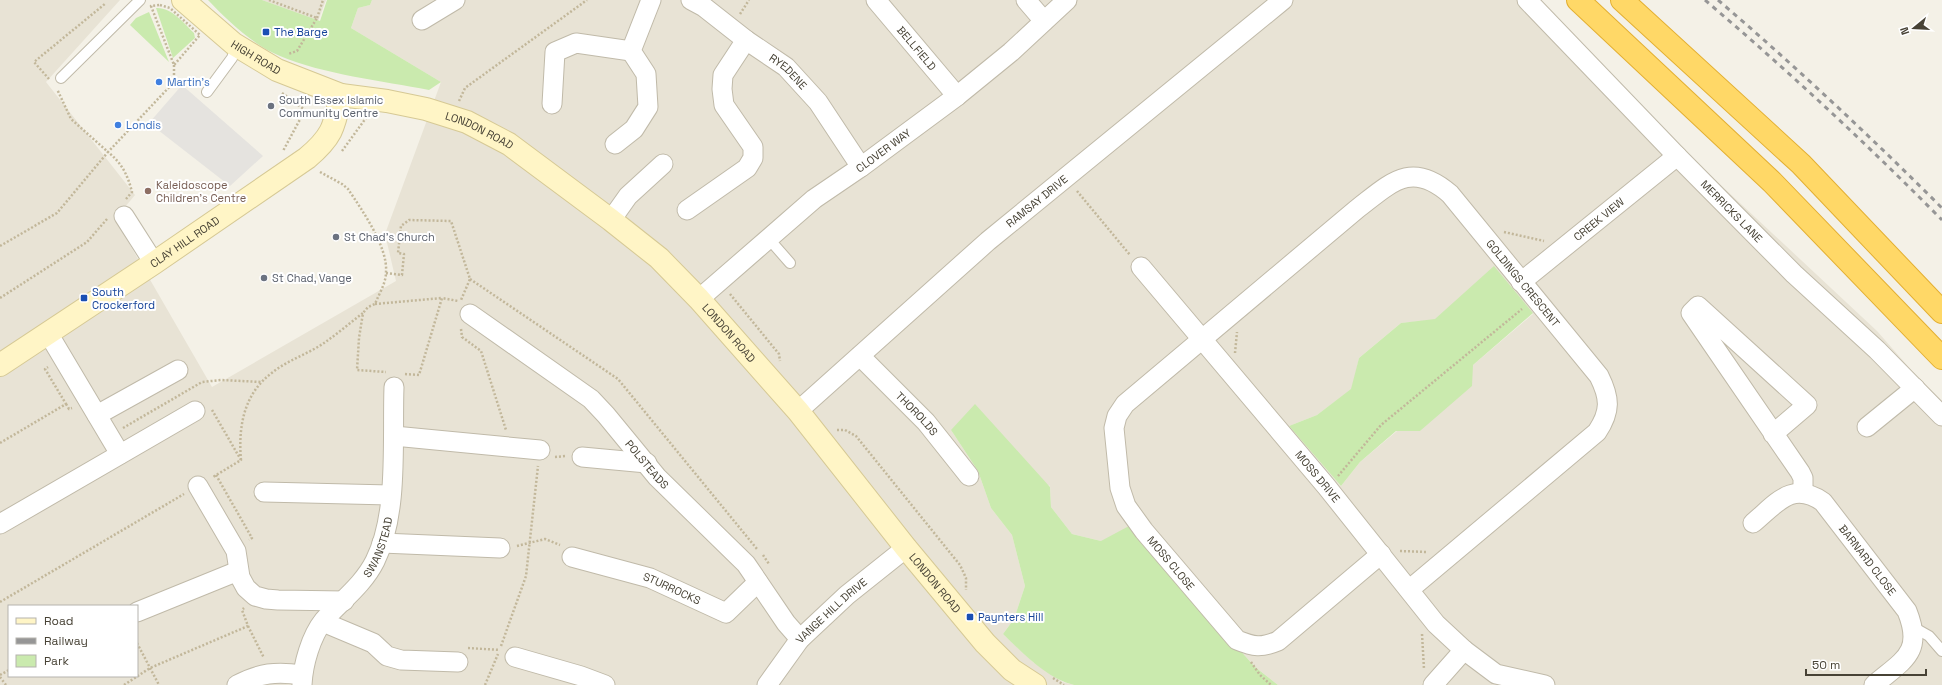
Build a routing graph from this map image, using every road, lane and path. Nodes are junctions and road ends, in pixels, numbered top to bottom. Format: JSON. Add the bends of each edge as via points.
{"nodes":[{"id":1,"x":140,"y":0,"type":"edge"},
{"id":2,"x":183,"y":0,"type":"edge"},
{"id":3,"x":269,"y":0,"type":"edge"},
{"id":4,"x":323,"y":0,"type":"edge"},
{"id":5,"x":455,"y":0,"type":"edge"},
{"id":6,"x":587,"y":0,"type":"edge"},
{"id":7,"x":651,"y":0,"type":"edge"},
{"id":8,"x":691,"y":0,"type":"edge"},
{"id":9,"x":876,"y":0,"type":"edge"},
{"id":10,"x":1026,"y":0,"type":"edge"},
{"id":11,"x":1067,"y":0,"type":"edge"},
{"id":12,"x":1283,"y":0,"type":"edge"},
{"id":13,"x":1526,"y":0,"type":"edge"},
{"id":14,"x":1578,"y":0,"type":"edge"},
{"id":15,"x":1622,"y":0,"type":"edge"},
{"id":16,"x":317,"y":18,"type":"junction"},
{"id":17,"x":422,"y":20,"type":"dead end"},
{"id":18,"x":1044,"y":21,"type":"junction"},
{"id":19,"x":200,"y":35,"type":"junction"},
{"id":20,"x":206,"y":39,"type":"dead end"},
{"id":21,"x":746,"y":40,"type":"junction"},
{"id":22,"x":237,"y":46,"type":"junction"},
{"id":23,"x":631,"y":51,"type":"junction"},
{"id":24,"x":286,"y":56,"type":"dead end"},
{"id":25,"x":174,"y":65,"type":"junction"},
{"id":26,"x":61,"y":78,"type":"dead end"},
{"id":27,"x":276,"y":89,"type":"dead end"},
{"id":28,"x":207,"y":92,"type":"dead end"},
{"id":29,"x":341,"y":95,"type":"junction"},
{"id":30,"x":957,"y":96,"type":"junction"},
{"id":31,"x":458,"y":103,"type":"dead end"},
{"id":32,"x":552,"y":104,"type":"dead end"},
{"id":33,"x":615,"y":144,"type":"dead end"},
{"id":34,"x":108,"y":152,"type":"junction"},
{"id":35,"x":281,"y":155,"type":"dead end"},
{"id":36,"x":1677,"y":156,"type":"junction"},
{"id":37,"x":664,"y":164,"type":"dead end"},
{"id":38,"x":861,"y":167,"type":"junction"},
{"id":39,"x":316,"y":170,"type":"dead end"},
{"id":40,"x":1065,"y":178,"type":"junction"},
{"id":41,"x":687,"y":210,"type":"dead end"},
{"id":42,"x":120,"y":211,"type":"junction"},
{"id":43,"x":611,"y":220,"type":"junction"},
{"id":44,"x":1500,"y":232,"type":"dead end"},
{"id":45,"x":769,"y":239,"type":"junction"},
{"id":46,"x":1549,"y":242,"type":"dead end"},
{"id":47,"x":0,"y":246,"type":"edge"},
{"id":48,"x":154,"y":263,"type":"junction"},
{"id":49,"x":790,"y":263,"type":"dead end"},
{"id":50,"x":1141,"y":267,"type":"joint"},
{"id":51,"x":386,"y":273,"type":"junction"},
{"id":52,"x":719,"y":282,"type":"junction"},
{"id":53,"x":1521,"y":282,"type":"junction"},
{"id":54,"x":0,"y":298,"type":"edge"},
{"id":55,"x":442,"y":298,"type":"junction"},
{"id":56,"x":1534,"y":298,"type":"junction"},
{"id":57,"x":699,"y":299,"type":"junction"},
{"id":58,"x":375,"y":304,"type":"junction"},
{"id":59,"x":363,"y":312,"type":"junction"},
{"id":60,"x":1942,"y":312,"type":"edge"},
{"id":61,"x":466,"y":319,"type":"joint"},
{"id":62,"x":1237,"y":330,"type":"dead end"},
{"id":63,"x":48,"y":333,"type":"junction"},
{"id":64,"x":1204,"y":340,"type":"junction"},
{"id":65,"x":860,"y":356,"type":"junction"},
{"id":66,"x":1235,"y":358,"type":"dead end"},
{"id":67,"x":1942,"y":358,"type":"edge"},
{"id":68,"x":780,"y":362,"type":"dead end"},
{"id":69,"x":0,"y":364,"type":"edge"},
{"id":70,"x":50,"y":366,"type":"dead end"},
{"id":71,"x":178,"y":370,"type":"dead end"},
{"id":72,"x":395,"y":378,"type":"junction"},
{"id":73,"x":1914,"y":388,"type":"junction"},
{"id":74,"x":66,"y":404,"type":"junction"},
{"id":75,"x":75,"y":406,"type":"dead end"},
{"id":76,"x":798,"y":411,"type":"junction"},
{"id":77,"x":200,"y":412,"type":"joint"},
{"id":78,"x":97,"y":415,"type":"junction"},
{"id":79,"x":1942,"y":416,"type":"edge"},
{"id":80,"x":1867,"y":427,"type":"dead end"},
{"id":81,"x":832,"y":429,"type":"dead end"},
{"id":82,"x":1773,"y":434,"type":"junction"},
{"id":83,"x":394,"y":436,"type":"junction"},
{"id":84,"x":0,"y":444,"type":"edge"},
{"id":85,"x":509,"y":446,"type":"junction"},
{"id":86,"x":540,"y":450,"type":"junction"},
{"id":87,"x":120,"y":454,"type":"junction"},
{"id":88,"x":582,"y":456,"type":"joint"},
{"id":89,"x":241,"y":460,"type":"junction"},
{"id":90,"x":646,"y":463,"type":"junction"},
{"id":91,"x":969,"y":476,"type":"dead end"},
{"id":92,"x":198,"y":486,"type":"junction"},
{"id":93,"x":1326,"y":486,"type":"junction"},
{"id":94,"x":264,"y":492,"type":"dead end"},
{"id":95,"x":1803,"y":492,"type":"junction"},
{"id":96,"x":390,"y":495,"type":"junction"},
{"id":97,"x":1753,"y":523,"type":"dead end"},
{"id":98,"x":0,"y":524,"type":"edge"},
{"id":99,"x":382,"y":543,"type":"junction"},
{"id":100,"x":529,"y":544,"type":"junction"},
{"id":101,"x":500,"y":548,"type":"joint"},
{"id":102,"x":906,"y":548,"type":"junction"},
{"id":103,"x":1388,"y":552,"type":"junction"},
{"id":104,"x":1435,"y":552,"type":"dead end"},
{"id":105,"x":572,"y":557,"type":"joint"},
{"id":106,"x":238,"y":571,"type":"junction"},
{"id":107,"x":758,"y":582,"type":"junction"},
{"id":108,"x":1410,"y":589,"type":"junction"},
{"id":109,"x":966,"y":593,"type":"dead end"},
{"id":110,"x":255,"y":596,"type":"junction"},
{"id":111,"x":344,"y":601,"type":"junction"},
{"id":112,"x":0,"y":602,"type":"edge"},
{"id":113,"x":138,"y":612,"type":"edge"},
{"id":114,"x":323,"y":622,"type":"junction"},
{"id":115,"x":248,"y":626,"type":"junction"},
{"id":116,"x":1913,"y":627,"type":"junction"},
{"id":117,"x":800,"y":639,"type":"junction"},
{"id":118,"x":138,"y":645,"type":"edge"},
{"id":119,"x":1464,"y":650,"type":"junction"},
{"id":120,"x":1942,"y":651,"type":"edge"},
{"id":121,"x":507,"y":653,"type":"junction"},
{"id":122,"x":458,"y":662,"type":"joint"},
{"id":123,"x":150,"y":668,"type":"junction"},
{"id":124,"x":271,"y":673,"type":"junction"},
{"id":125,"x":0,"y":676,"type":"edge"},
{"id":126,"x":138,"y":676,"type":"edge"},
{"id":127,"x":136,"y":677,"type":"edge"},
{"id":128,"x":302,"y":680,"type":"edge"},
{"id":129,"x":6,"y":685,"type":"edge"},
{"id":130,"x":124,"y":685,"type":"edge"},
{"id":131,"x":159,"y":685,"type":"edge"},
{"id":132,"x":237,"y":685,"type":"edge"},
{"id":133,"x":485,"y":685,"type":"edge"},
{"id":134,"x":605,"y":685,"type":"edge"},
{"id":135,"x":767,"y":685,"type":"edge"},
{"id":136,"x":1035,"y":685,"type":"edge"},
{"id":137,"x":1433,"y":685,"type":"edge"},
{"id":138,"x":1545,"y":685,"type":"edge"},
{"id":139,"x":1874,"y":685,"type":"edge"}],
"edges":[{"from":1,"to":26,"type":"lane"},
{"from":2,"to":22,"type":"main road","name":"HIGH ROAD"},
{"from":3,"to":16,"type":"path"},
{"from":4,"to":16,"type":"path"},
{"from":5,"to":17,"type":"street"},
{"from":6,"to":31,"type":"path","via":[[465,88]]},
{"from":7,"to":23,"type":"street"},
{"from":8,"to":21,"type":"street","name":"RYEDENE"},
{"from":9,"to":30,"type":"street","name":"BELLFIELD"},
{"from":10,"to":18,"type":"street"},
{"from":11,"to":18,"type":"street","name":"CLOVER WAY"},
{"from":12,"to":40,"type":"street","name":"RAMSAY DRIVE"},
{"from":13,"to":36,"type":"street","name":"MERRICKS LANE"},
{"from":14,"to":67,"type":"highway","via":[[1772,182]]},
{"from":15,"to":60,"type":"highway","via":[[1800,164]]},
{"from":16,"to":24,"type":"path","via":[[297,51]]},
{"from":18,"to":30,"type":"street","name":"CLOVER WAY"},
{"from":19,"to":20,"type":"path"},
{"from":19,"to":25,"type":"path"},
{"from":19,"to":25,"type":"path","via":[[170,8],[151,6]]},
{"from":21,"to":38,"type":"street","name":"RYEDENE","via":[[786,67],[818,102]]},
{"from":21,"to":41,"type":"street","via":[[723,75],[722,89],[724,105],[753,147],[753,158],[747,168]]},
{"from":22,"to":28,"type":"lane","via":[[232,58]]},
{"from":22,"to":29,"type":"main road","name":"HIGH ROAD","via":[[277,70]]},
{"from":23,"to":32,"type":"street","via":[[576,43],[555,52]]},
{"from":23,"to":33,"type":"street","via":[[646,74],[648,107],[634,129]]},
{"from":25,"to":34,"type":"path","via":[[174,82]]},
{"from":27,"to":35,"type":"path","via":[[305,110]]},
{"from":29,"to":43,"type":"main road","name":"LONDON ROAD","via":[[426,109],[467,122],[509,144]]},
{"from":29,"to":48,"type":"main road","name":"CLAY HILL ROAD","via":[[334,125],[327,140],[317,149]]},
{"from":30,"to":38,"type":"street","name":"CLOVER WAY"},
{"from":34,"to":42,"type":"path","via":[[116,159],[129,180],[132,192]]},
{"from":34,"to":47,"type":"path","via":[[57,213]]},
{"from":36,"to":53,"type":"street","name":"CREEK VIEW"},
{"from":36,"to":73,"type":"street","name":"MERRICKS LANE","via":[[1794,274],[1877,350]]},
{"from":37,"to":43,"type":"street","via":[[628,196]]},
{"from":38,"to":45,"type":"street","name":"CLOVER WAY","via":[[814,199]]},
{"from":39,"to":51,"type":"path","via":[[342,184],[353,196],[383,248]]},
{"from":40,"to":50,"type":"path"},
{"from":40,"to":65,"type":"street","name":"RAMSAY DRIVE","via":[[988,241]]},
{"from":42,"to":48,"type":"street"},
{"from":42,"to":54,"type":"path","via":[[87,242]]},
{"from":43,"to":57,"type":"main road","name":"LONDON ROAD","via":[[658,258]]},
{"from":44,"to":46,"type":"path"},
{"from":45,"to":49,"type":"lane"},
{"from":45,"to":52,"type":"street","name":"CLOVER WAY"},
{"from":48,"to":63,"type":"main road","name":"CLAY HILL ROAD"},
{"from":50,"to":64,"type":"street","name":"MOSS DRIVE"},
{"from":51,"to":55,"type":"path","via":[[402,276],[404,254],[398,253],[401,226],[409,220],[451,221],[470,279],[460,302]]},
{"from":51,"to":58,"type":"path"},
{"from":52,"to":57,"type":"street","name":"CLOVER WAY"},
{"from":52,"to":68,"type":"path","via":[[779,354]]},
{"from":53,"to":56,"type":"street","name":"GOLDINGS CRESCENT"},
{"from":53,"to":64,"type":"street","name":"GOLDINGS CRESCENT","via":[[1450,194],[1437,183],[1420,177],[1401,178],[1357,209]]},
{"from":55,"to":58,"type":"path"},
{"from":55,"to":72,"type":"path","via":[[419,375]]},
{"from":56,"to":93,"type":"path","via":[[1381,425]]},
{"from":56,"to":108,"type":"street","name":"GOLDINGS CRESCENT","via":[[1599,376],[1607,391],[1608,406],[1605,420],[1597,432],[1578,449]]},
{"from":57,"to":76,"type":"main road","name":"LONDON ROAD"},
{"from":58,"to":59,"type":"path"},
{"from":59,"to":72,"type":"path","via":[[357,370]]},
{"from":59,"to":89,"type":"path","via":[[324,343],[273,371],[261,382],[244,412],[240,435]]},
{"from":61,"to":85,"type":"path","via":[[462,337],[481,351],[505,423]]},
{"from":61,"to":90,"type":"street","name":"POLSTEADS","via":[[590,399]]},
{"from":62,"to":66,"type":"path"},
{"from":63,"to":69,"type":"main road","name":"CLAY HILL ROAD"},
{"from":63,"to":78,"type":"street"},
{"from":64,"to":93,"type":"street","name":"MOSS DRIVE"},
{"from":64,"to":103,"type":"street","name":"MOSS CLOSE","via":[[1125,404],[1117,416],[1114,428],[1120,488],[1126,506],[1144,531],[1237,640],[1264,647],[1278,641]]},
{"from":65,"to":76,"type":"street","name":"RAMSAY DRIVE"},
{"from":65,"to":91,"type":"street","name":"THOROLDS","via":[[926,422]]},
{"from":70,"to":74,"type":"path","via":[[45,369]]},
{"from":71,"to":78,"type":"street"},
{"from":72,"to":83,"type":"street","name":"SWANSTEAD"},
{"from":73,"to":79,"type":"street","name":"MERRICKS LANE"},
{"from":73,"to":80,"type":"street"},
{"from":74,"to":75,"type":"path","via":[[69,409]]},
{"from":74,"to":84,"type":"path"},
{"from":76,"to":102,"type":"main road","name":"LONDON ROAD"},
{"from":77,"to":87,"type":"street"},
{"from":77,"to":89,"type":"path","via":[[212,409]]},
{"from":78,"to":87,"type":"street"},
{"from":81,"to":109,"type":"path","via":[[845,430],[856,436],[873,456],[960,565],[966,578]]},
{"from":82,"to":82,"type":"street","via":[[1691,313],[1698,306],[1807,405]]},
{"from":82,"to":95,"type":"street","via":[[1800,472]]},
{"from":83,"to":85,"type":"street"},
{"from":83,"to":96,"type":"street","name":"SWANSTEAD"},
{"from":85,"to":86,"type":"street"},
{"from":86,"to":88,"type":"path","via":[[550,457]]},
{"from":86,"to":100,"type":"path"},
{"from":87,"to":98,"type":"street"},
{"from":88,"to":90,"type":"street"},
{"from":89,"to":92,"type":"path"},
{"from":90,"to":107,"type":"street","name":"POLSTEADS","via":[[746,564]]},
{"from":92,"to":106,"type":"street","via":[[236,551]]},
{"from":92,"to":112,"type":"path"},
{"from":93,"to":103,"type":"street","name":"MOSS DRIVE"},
{"from":94,"to":96,"type":"street"},
{"from":95,"to":97,"type":"street","via":[[1782,498]]},
{"from":95,"to":116,"type":"street","name":"BARNARD CLOSE","via":[[1812,494],[1823,502],[1907,611]]},
{"from":96,"to":99,"type":"street","name":"SWANSTEAD"},
{"from":99,"to":101,"type":"street"},
{"from":99,"to":111,"type":"street","name":"SWANSTEAD","via":[[365,577]]},
{"from":100,"to":101,"type":"path"},
{"from":100,"to":105,"type":"path","via":[[545,539],[562,545]]},
{"from":100,"to":121,"type":"path","via":[[526,576]]},
{"from":102,"to":117,"type":"street","name":"VANGE HILL DRIVE","via":[[847,595]]},
{"from":102,"to":136,"type":"main road","name":"LONDON ROAD","via":[[985,643],[1012,670]]},
{"from":103,"to":104,"type":"path"},
{"from":103,"to":108,"type":"street","name":"MOSS DRIVE"},
{"from":105,"to":107,"type":"street","name":"STURROCKS","via":[[650,578],[726,613]]},
{"from":106,"to":110,"type":"street","via":[[246,588]]},
{"from":106,"to":113,"type":"street"},
{"from":107,"to":117,"type":"street","name":"POLSTEADS"},
{"from":108,"to":119,"type":"street","name":"MOSS DRIVE","via":[[1436,624]]},
{"from":110,"to":111,"type":"street","via":[[266,600]]},
{"from":110,"to":115,"type":"path","via":[[242,610]]},
{"from":111,"to":114,"type":"street","name":"SWANSTEAD"},
{"from":114,"to":122,"type":"street","via":[[373,643],[387,656],[401,660]]},
{"from":114,"to":128,"type":"street","name":"SWANSTEAD","via":[[306,657]]},
{"from":115,"to":123,"type":"path"},
{"from":115,"to":124,"type":"path"},
{"from":116,"to":120,"type":"lane","via":[[1929,636]]},
{"from":116,"to":139,"type":"street","name":"BARNARD CLOSE","via":[[1914,640],[1910,653]]},
{"from":117,"to":135,"type":"street","name":"VANGE HILL DRIVE"},
{"from":118,"to":123,"type":"path"},
{"from":119,"to":137,"type":"street"},
{"from":119,"to":138,"type":"street","name":"MOSS DRIVE","via":[[1496,674]]},
{"from":121,"to":122,"type":"path","via":[[457,648]]},
{"from":121,"to":133,"type":"path"},
{"from":121,"to":134,"type":"street"},
{"from":123,"to":126,"type":"path"},
{"from":123,"to":131,"type":"path"},
{"from":124,"to":128,"type":"street"},
{"from":124,"to":132,"type":"street"},
{"from":125,"to":129,"type":"path"},
{"from":127,"to":130,"type":"path"}]}
